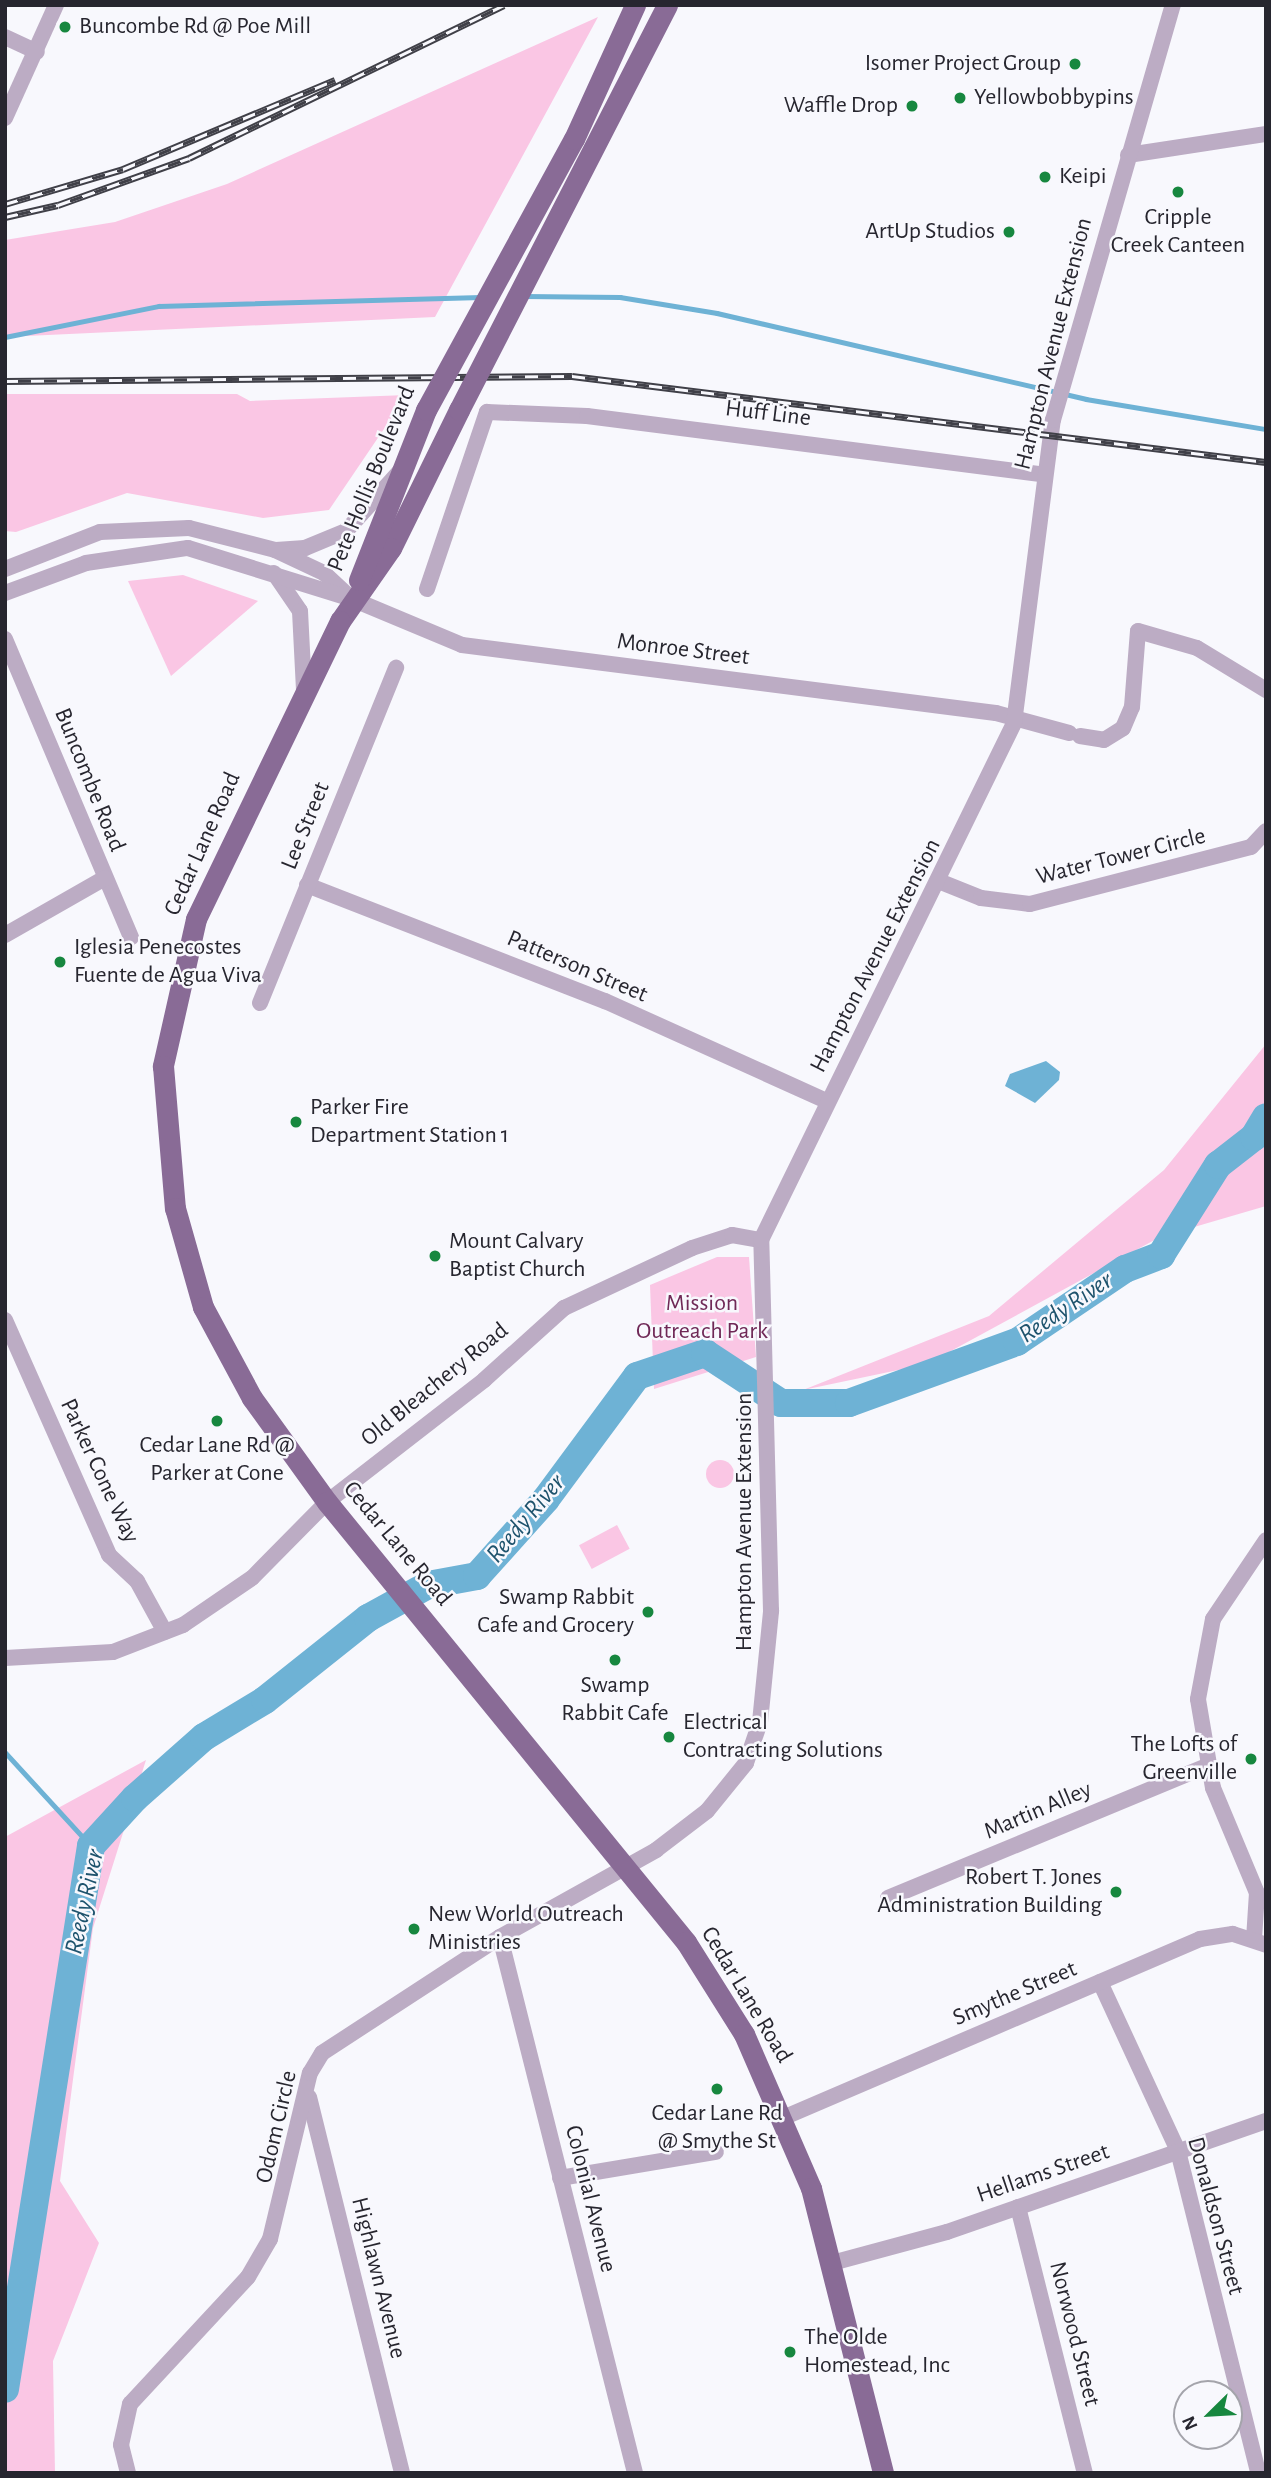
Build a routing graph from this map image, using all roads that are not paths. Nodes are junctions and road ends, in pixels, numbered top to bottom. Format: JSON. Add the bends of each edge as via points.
{"nodes":[{"id":1,"x":56,"y":5,"type":"edge"},
{"id":2,"x":635,"y":5,"type":"edge"},
{"id":3,"x":667,"y":5,"type":"edge"},
{"id":4,"x":1172,"y":5,"type":"edge"},
{"id":5,"x":5,"y":37,"type":"edge"},
{"id":6,"x":37,"y":52,"type":"junction"},
{"id":7,"x":5,"y":118,"type":"edge"},
{"id":8,"x":1266,"y":134,"type":"edge"},
{"id":9,"x":1128,"y":155,"type":"junction"},
{"id":10,"x":403,"y":468,"type":"junction"},
{"id":11,"x":1042,"y":474,"type":"junction"},
{"id":12,"x":275,"y":550,"type":"junction"},
{"id":13,"x":5,"y":569,"type":"edge"},
{"id":14,"x":272,"y":571,"type":"junction"},
{"id":15,"x":427,"y":589,"type":"dead end"},
{"id":16,"x":5,"y":593,"type":"edge"},
{"id":17,"x":352,"y":599,"type":"junction"},
{"id":18,"x":5,"y":639,"type":"edge"},
{"id":19,"x":396,"y":668,"type":"dead end"},
{"id":20,"x":1266,"y":690,"type":"edge"},
{"id":21,"x":304,"y":691,"type":"junction"},
{"id":22,"x":1014,"y":723,"type":"junction"},
{"id":23,"x":1266,"y":831,"type":"edge"},
{"id":24,"x":104,"y":878,"type":"junction"},
{"id":25,"x":941,"y":882,"type":"junction"},
{"id":26,"x":307,"y":885,"type":"junction"},
{"id":27,"x":5,"y":934,"type":"edge"},
{"id":28,"x":131,"y":938,"type":"dead end"},
{"id":29,"x":260,"y":1003,"type":"dead end"},
{"id":30,"x":826,"y":1101,"type":"junction"},
{"id":31,"x":761,"y":1240,"type":"junction"},
{"id":32,"x":5,"y":1320,"type":"edge"},
{"id":33,"x":327,"y":1502,"type":"junction"},
{"id":34,"x":1266,"y":1540,"type":"edge"},
{"id":35,"x":165,"y":1632,"type":"junction"},
{"id":36,"x":5,"y":1658,"type":"edge"},
{"id":37,"x":1206,"y":1766,"type":"junction"},
{"id":38,"x":628,"y":1868,"type":"junction"},
{"id":39,"x":888,"y":1898,"type":"dead end"},
{"id":40,"x":500,"y":1937,"type":"junction"},
{"id":41,"x":1260,"y":1942,"type":"edge"},
{"id":42,"x":1100,"y":1982,"type":"junction"},
{"id":43,"x":309,"y":2094,"type":"junction"},
{"id":44,"x":785,"y":2117,"type":"junction"},
{"id":45,"x":1266,"y":2121,"type":"edge"},
{"id":46,"x":1178,"y":2151,"type":"junction"},
{"id":47,"x":716,"y":2152,"type":"dead end"},
{"id":48,"x":561,"y":2178,"type":"junction"},
{"id":49,"x":1018,"y":2207,"type":"junction"},
{"id":50,"x":832,"y":2263,"type":"junction"},
{"id":51,"x":128,"y":2473,"type":"edge"},
{"id":52,"x":402,"y":2473,"type":"edge"},
{"id":53,"x":635,"y":2473,"type":"edge"},
{"id":54,"x":883,"y":2473,"type":"edge"},
{"id":55,"x":1086,"y":2473,"type":"edge"},
{"id":56,"x":1258,"y":2473,"type":"edge"}],
"edges":[{"from":1,"to":6,"type":"street"},
{"from":2,"to":10,"type":"main road","name":"Pete Hollis Boulevard","bridge":true,"via":[[574,139],[425,410]]},
{"from":3,"to":17,"type":"main road","name":"Pete Hollis Boulevard","bridge":true,"via":[[391,548]]},
{"from":4,"to":9,"type":"street","name":"Hampton Avenue Extension"},
{"from":5,"to":6,"type":"street"},
{"from":6,"to":7,"type":"street"},
{"from":8,"to":9,"type":"street"},
{"from":9,"to":11,"type":"street","name":"Hampton Avenue Extension"},
{"from":10,"to":12,"type":"street","via":[[346,530],[305,548]]},
{"from":10,"to":17,"type":"main road","name":"Pete Hollis Boulevard"},
{"from":11,"to":15,"type":"street","name":"Huff Line","via":[[587,416],[487,412]]},
{"from":11,"to":22,"type":"street","name":"Hampton Avenue Extension"},
{"from":12,"to":13,"type":"street","via":[[189,528],[132,529],[100,532]]},
{"from":12,"to":17,"type":"street","via":[[324,573]]},
{"from":14,"to":16,"type":"street","name":"Monroe Street","via":[[188,548],[151,549],[86,563]]},
{"from":14,"to":17,"type":"street","name":"Monroe Street"},
{"from":14,"to":21,"type":"street","via":[[300,611]]},
{"from":17,"to":21,"type":"main road","name":"Cedar Lane Road"},
{"from":17,"to":22,"type":"street","name":"Monroe Street","via":[[463,645],[996,713]]},
{"from":18,"to":24,"type":"street","name":"Buncombe Road"},
{"from":19,"to":26,"type":"street","name":"Lee Street"},
{"from":20,"to":22,"type":"street","via":[[1197,648],[1138,631],[1132,707],[1123,728],[1104,740]]},
{"from":21,"to":33,"type":"main road","name":"Cedar Lane Road","via":[[196,919],[163,1066],[164,1128],[175,1208],[203,1307],[228,1361]]},
{"from":22,"to":25,"type":"street","name":"Hampton Avenue Extension"},
{"from":23,"to":25,"type":"street","name":"Water Tower Circle","via":[[1251,847],[1030,904],[981,898]]},
{"from":24,"to":27,"type":"street"},
{"from":24,"to":28,"type":"street","name":"Buncombe Road"},
{"from":25,"to":30,"type":"street","name":"Hampton Avenue Extension"},
{"from":26,"to":29,"type":"street","name":"Lee Street"},
{"from":26,"to":30,"type":"street","name":"Patterson Street","via":[[605,1001]]},
{"from":30,"to":31,"type":"street","name":"Hampton Avenue Extension"},
{"from":31,"to":33,"type":"street","name":"Old Bleachery Road","via":[[732,1236],[692,1248],[564,1308],[484,1380]]},
{"from":31,"to":38,"type":"street","name":"Hampton Avenue Extension","via":[[771,1611],[760,1722],[735,1783]]},
{"from":32,"to":35,"type":"street","name":"Parker Cone Way","via":[[109,1555],[137,1581]]},
{"from":33,"to":35,"type":"street","name":"Old Bleachery Road","via":[[251,1578]]},
{"from":33,"to":38,"type":"main road","name":"Cedar Lane Road"},
{"from":34,"to":37,"type":"street","via":[[1206,1636],[1198,1699]]},
{"from":35,"to":36,"type":"street","name":"Old Bleachery Road","via":[[113,1652]]},
{"from":37,"to":39,"type":"street","name":"Martin Alley"},
{"from":37,"to":41,"type":"street","via":[[1252,1875]]},
{"from":38,"to":40,"type":"street","name":"Odom Circle"},
{"from":38,"to":44,"type":"main road","name":"Cedar Lane Road","via":[[712,1982]]},
{"from":40,"to":43,"type":"street","name":"Odom Circle","via":[[322,2053],[310,2073]]},
{"from":40,"to":48,"type":"street","name":"Colonial Avenue"},
{"from":41,"to":42,"type":"street","name":"Smythe Street","via":[[1233,1934],[1200,1939]]},
{"from":42,"to":44,"type":"street","name":"Smythe Street"},
{"from":42,"to":46,"type":"street","name":"Donaldson Street"},
{"from":43,"to":51,"type":"street","name":"Odom Circle","via":[[278,2219],[261,2258],[130,2404],[121,2445]]},
{"from":43,"to":52,"type":"street","name":"Highlawn Avenue"},
{"from":44,"to":50,"type":"main road","name":"Cedar Lane Road"},
{"from":45,"to":46,"type":"street","name":"Hellams Street"},
{"from":46,"to":49,"type":"street","name":"Hellams Street"},
{"from":46,"to":56,"type":"street","name":"Donaldson Street"},
{"from":47,"to":48,"type":"street"},
{"from":48,"to":53,"type":"street","name":"Colonial Avenue"},
{"from":49,"to":50,"type":"street","name":"Hellams Street"},
{"from":49,"to":55,"type":"street","name":"Norwood Street"},
{"from":50,"to":54,"type":"main road","name":"Cedar Lane Road"}]}
